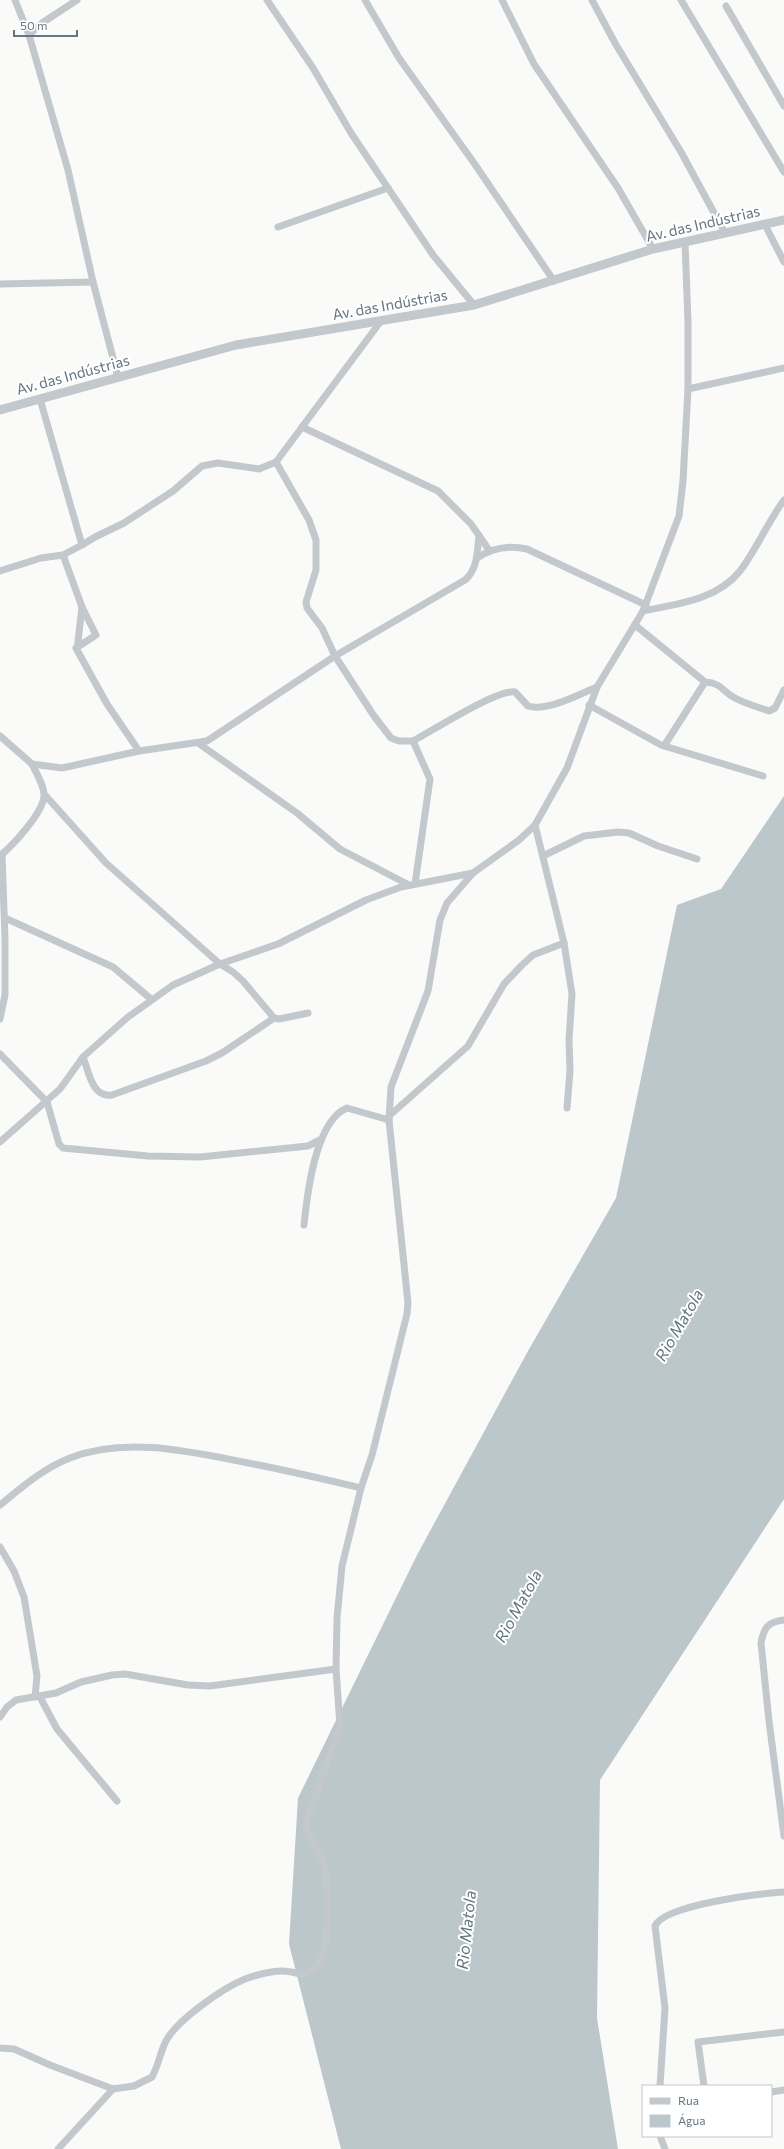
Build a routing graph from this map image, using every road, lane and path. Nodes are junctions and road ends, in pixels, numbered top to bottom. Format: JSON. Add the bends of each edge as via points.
{"nodes":[{"id":1,"x":14,"y":0,"type":"edge"},
{"id":2,"x":77,"y":0,"type":"edge"},
{"id":3,"x":267,"y":0,"type":"edge"},
{"id":4,"x":365,"y":0,"type":"edge"},
{"id":5,"x":502,"y":0,"type":"edge"},
{"id":6,"x":592,"y":0,"type":"edge"},
{"id":7,"x":681,"y":0,"type":"edge"},
{"id":8,"x":726,"y":6,"type":"dead end"},
{"id":9,"x":29,"y":35,"type":"junction"},
{"id":10,"x":784,"y":106,"type":"edge"},
{"id":11,"x":784,"y":172,"type":"edge"},
{"id":12,"x":388,"y":188,"type":"junction"},
{"id":13,"x":784,"y":220,"type":"edge"},
{"id":14,"x":765,"y":225,"type":"junction"},
{"id":15,"x":278,"y":227,"type":"dead end"},
{"id":16,"x":725,"y":233,"type":"junction"},
{"id":17,"x":684,"y":242,"type":"junction"},
{"id":18,"x":653,"y":249,"type":"junction"},
{"id":19,"x":784,"y":262,"type":"edge"},
{"id":20,"x":554,"y":281,"type":"junction"},
{"id":21,"x":93,"y":282,"type":"junction"},
{"id":22,"x":0,"y":284,"type":"edge"},
{"id":23,"x":474,"y":305,"type":"junction"},
{"id":24,"x":381,"y":321,"type":"junction"},
{"id":25,"x":784,"y":368,"type":"edge"},
{"id":26,"x":118,"y":377,"type":"junction"},
{"id":27,"x":688,"y":389,"type":"junction"},
{"id":28,"x":40,"y":399,"type":"junction"},
{"id":29,"x":0,"y":410,"type":"edge"},
{"id":30,"x":302,"y":427,"type":"junction"},
{"id":31,"x":276,"y":462,"type":"junction"},
{"id":32,"x":784,"y":500,"type":"edge"},
{"id":33,"x":479,"y":536,"type":"junction"},
{"id":34,"x":82,"y":545,"type":"junction"},
{"id":35,"x":489,"y":550,"type":"junction"},
{"id":36,"x":62,"y":554,"type":"junction"},
{"id":37,"x":477,"y":558,"type":"junction"},
{"id":38,"x":0,"y":571,"type":"edge"},
{"id":39,"x":82,"y":607,"type":"junction"},
{"id":40,"x":645,"y":608,"type":"junction"},
{"id":41,"x":635,"y":625,"type":"junction"},
{"id":42,"x":76,"y":648,"type":"junction"},
{"id":43,"x":335,"y":656,"type":"junction"},
{"id":44,"x":705,"y":682,"type":"junction"},
{"id":45,"x":598,"y":686,"type":"junction"},
{"id":46,"x":784,"y":690,"type":"edge"},
{"id":47,"x":589,"y":705,"type":"junction"},
{"id":48,"x":0,"y":736,"type":"edge"},
{"id":49,"x":413,"y":741,"type":"junction"},
{"id":50,"x":198,"y":743,"type":"junction"},
{"id":51,"x":664,"y":746,"type":"junction"},
{"id":52,"x":139,"y":751,"type":"junction"},
{"id":53,"x":32,"y":764,"type":"junction"},
{"id":54,"x":763,"y":776,"type":"dead end"},
{"id":55,"x":45,"y":795,"type":"junction"},
{"id":56,"x":535,"y":825,"type":"junction"},
{"id":57,"x":1,"y":855,"type":"edge"},
{"id":58,"x":543,"y":856,"type":"junction"},
{"id":59,"x":697,"y":858,"type":"dead end"},
{"id":60,"x":473,"y":873,"type":"junction"},
{"id":61,"x":412,"y":884,"type":"junction"},
{"id":62,"x":5,"y":918,"type":"junction"},
{"id":63,"x":564,"y":943,"type":"junction"},
{"id":64,"x":220,"y":964,"type":"junction"},
{"id":65,"x":151,"y":999,"type":"junction"},
{"id":66,"x":308,"y":1013,"type":"dead end"},
{"id":67,"x":274,"y":1018,"type":"junction"},
{"id":68,"x":0,"y":1019,"type":"edge"},
{"id":69,"x":0,"y":1054,"type":"edge"},
{"id":70,"x":83,"y":1057,"type":"junction"},
{"id":71,"x":47,"y":1102,"type":"junction"},
{"id":72,"x":567,"y":1108,"type":"dead end"},
{"id":73,"x":389,"y":1118,"type":"junction"},
{"id":74,"x":320,"y":1140,"type":"junction"},
{"id":75,"x":0,"y":1142,"type":"edge"},
{"id":76,"x":304,"y":1225,"type":"dead end"},
{"id":77,"x":361,"y":1488,"type":"junction"},
{"id":78,"x":0,"y":1505,"type":"edge"},
{"id":79,"x":0,"y":1547,"type":"edge"},
{"id":80,"x":784,"y":1620,"type":"edge"},
{"id":81,"x":336,"y":1669,"type":"junction"},
{"id":82,"x":38,"y":1697,"type":"junction"},
{"id":83,"x":0,"y":1717,"type":"edge"},
{"id":84,"x":117,"y":1801,"type":"dead end"},
{"id":85,"x":784,"y":1836,"type":"edge"},
{"id":86,"x":784,"y":1892,"type":"edge"},
{"id":87,"x":784,"y":2032,"type":"edge"},
{"id":88,"x":0,"y":2048,"type":"edge"},
{"id":89,"x":660,"y":2085,"type":"edge"},
{"id":90,"x":704,"y":2085,"type":"edge"},
{"id":91,"x":113,"y":2089,"type":"junction"},
{"id":92,"x":784,"y":2090,"type":"edge"},
{"id":93,"x":772,"y":2092,"type":"edge"},
{"id":94,"x":660,"y":2137,"type":"edge"},
{"id":95,"x":58,"y":2149,"type":"edge"},
{"id":96,"x":664,"y":2149,"type":"edge"}],
"edges":[{"from":1,"to":9,"type":"street"},
{"from":2,"to":9,"type":"street","via":[[42,23]]},
{"from":3,"to":12,"type":"street"},
{"from":4,"to":20,"type":"street","via":[[400,58]]},
{"from":5,"to":18,"type":"street","via":[[534,64],[618,188]]},
{"from":6,"to":16,"type":"street"},
{"from":7,"to":11,"type":"street"},
{"from":8,"to":10,"type":"street"},
{"from":9,"to":21,"type":"street","via":[[74,196]]},
{"from":12,"to":15,"type":"street"},
{"from":12,"to":23,"type":"street","via":[[433,255]]},
{"from":13,"to":14,"type":"street","name":"Av. das Indústrias"},
{"from":14,"to":16,"type":"street","name":"Av. das Indústrias"},
{"from":14,"to":19,"type":"street"},
{"from":16,"to":17,"type":"street","name":"Av. das Indústrias"},
{"from":17,"to":18,"type":"street","name":"Av. das Indústrias"},
{"from":17,"to":27,"type":"street"},
{"from":18,"to":20,"type":"street","name":"Av. das Indústrias"},
{"from":20,"to":23,"type":"street","name":"Av. das Indústrias"},
{"from":21,"to":22,"type":"street"},
{"from":21,"to":26,"type":"street"},
{"from":23,"to":24,"type":"street","name":"Av. das Indústrias"},
{"from":24,"to":26,"type":"street","name":"Av. das Indústrias","via":[[236,345]]},
{"from":24,"to":30,"type":"street"},
{"from":25,"to":27,"type":"street"},
{"from":26,"to":28,"type":"street","name":"Av. das Indústrias"},
{"from":27,"to":40,"type":"street","via":[[679,516]]},
{"from":28,"to":29,"type":"street","name":"Av. das Indústrias"},
{"from":28,"to":34,"type":"street"},
{"from":30,"to":31,"type":"street"},
{"from":30,"to":33,"type":"street","via":[[399,471],[416,482],[433,487],[461,512]]},
{"from":31,"to":34,"type":"street","via":[[259,469],[218,463],[202,466],[173,491]]},
{"from":31,"to":43,"type":"street","via":[[309,520],[316,540],[316,570],[306,605],[322,628]]},
{"from":32,"to":40,"type":"street","via":[[740,571],[724,586],[694,601]]},
{"from":33,"to":35,"type":"street"},
{"from":33,"to":37,"type":"street"},
{"from":34,"to":36,"type":"street"},
{"from":35,"to":37,"type":"street"},
{"from":35,"to":40,"type":"street","via":[[515,546],[527,549]]},
{"from":36,"to":38,"type":"street"},
{"from":36,"to":39,"type":"street"},
{"from":37,"to":43,"type":"street","via":[[472,572],[465,580]]},
{"from":39,"to":42,"type":"street"},
{"from":39,"to":42,"type":"street","via":[[96,635]]},
{"from":40,"to":41,"type":"street"},
{"from":41,"to":44,"type":"street"},
{"from":41,"to":45,"type":"street"},
{"from":42,"to":52,"type":"street","via":[[107,704]]},
{"from":43,"to":49,"type":"street","via":[[391,738]]},
{"from":43,"to":50,"type":"street","via":[[212,739]]},
{"from":44,"to":46,"type":"street","via":[[723,688],[734,698],[769,711],[775,708]]},
{"from":44,"to":51,"type":"street"},
{"from":45,"to":47,"type":"street"},
{"from":45,"to":49,"type":"street","via":[[557,703],[536,707],[528,706],[515,692],[505,692]]},
{"from":47,"to":51,"type":"street"},
{"from":47,"to":56,"type":"street","via":[[567,768]]},
{"from":48,"to":53,"type":"street"},
{"from":49,"to":61,"type":"street","via":[[430,777]]},
{"from":50,"to":52,"type":"street"},
{"from":50,"to":61,"type":"street","via":[[297,813],[340,849]]},
{"from":51,"to":54,"type":"street"},
{"from":52,"to":53,"type":"street","via":[[62,768]]},
{"from":53,"to":55,"type":"street"},
{"from":55,"to":57,"type":"street","via":[[35,815]]},
{"from":55,"to":64,"type":"street","via":[[106,863]]},
{"from":56,"to":58,"type":"street"},
{"from":56,"to":60,"type":"street","via":[[519,840]]},
{"from":57,"to":62,"type":"street"},
{"from":58,"to":59,"type":"street","via":[[584,836],[618,832],[629,833],[658,846]]},
{"from":58,"to":63,"type":"street"},
{"from":60,"to":61,"type":"street"},
{"from":60,"to":73,"type":"street","via":[[447,903],[440,920],[428,991],[394,1076]]},
{"from":61,"to":64,"type":"street","via":[[366,900],[278,944]]},
{"from":62,"to":65,"type":"street","via":[[113,967]]},
{"from":62,"to":68,"type":"street","via":[[5,995]]},
{"from":63,"to":72,"type":"street","via":[[573,1002]]},
{"from":63,"to":73,"type":"street","via":[[533,955],[522,965],[500,990],[468,1046]]},
{"from":64,"to":65,"type":"street","via":[[173,985]]},
{"from":64,"to":67,"type":"street","via":[[243,981]]},
{"from":65,"to":70,"type":"street"},
{"from":66,"to":67,"type":"street"},
{"from":67,"to":70,"type":"street","via":[[206,1061],[112,1095],[103,1095],[96,1090]]},
{"from":69,"to":71,"type":"street"},
{"from":70,"to":71,"type":"street","via":[[60,1089]]},
{"from":71,"to":74,"type":"street","via":[[59,1144],[68,1149],[148,1156],[200,1156],[308,1146]]},
{"from":71,"to":75,"type":"street"},
{"from":73,"to":74,"type":"street","via":[[347,1108],[336,1116]]},
{"from":73,"to":77,"type":"street","via":[[408,1303],[372,1455]]},
{"from":74,"to":76,"type":"street","via":[[309,1179]]},
{"from":77,"to":78,"type":"street","via":[[314,1476],[179,1450],[106,1449],[71,1458],[50,1468],[33,1478]]},
{"from":77,"to":81,"type":"street","via":[[342,1566]]},
{"from":79,"to":82,"type":"street","via":[[14,1571],[24,1597]]},
{"from":80,"to":85,"type":"street","via":[[767,1625],[761,1643]]},
{"from":81,"to":82,"type":"street","via":[[210,1686],[188,1685],[125,1674],[112,1675],[81,1682],[56,1693]]},
{"from":81,"to":91,"type":"street","via":[[340,1726],[306,1823],[306,1830],[324,1863],[326,1886],[325,1946],[316,1968],[303,1974],[283,1971],[257,1976],[221,1991],[170,2034],[152,2077],[134,2086]]},
{"from":82,"to":83,"type":"street","via":[[12,1702]]},
{"from":82,"to":84,"type":"street","via":[[57,1729]]},
{"from":86,"to":89,"type":"street","via":[[750,1895],[688,1908],[657,1921],[655,1926],[665,2008]]},
{"from":87,"to":90,"type":"street","via":[[698,2042]]},
{"from":88,"to":91,"type":"street","via":[[14,2049]]},
{"from":91,"to":95,"type":"street"},
{"from":92,"to":93,"type":"street"},
{"from":94,"to":96,"type":"street"}]}
